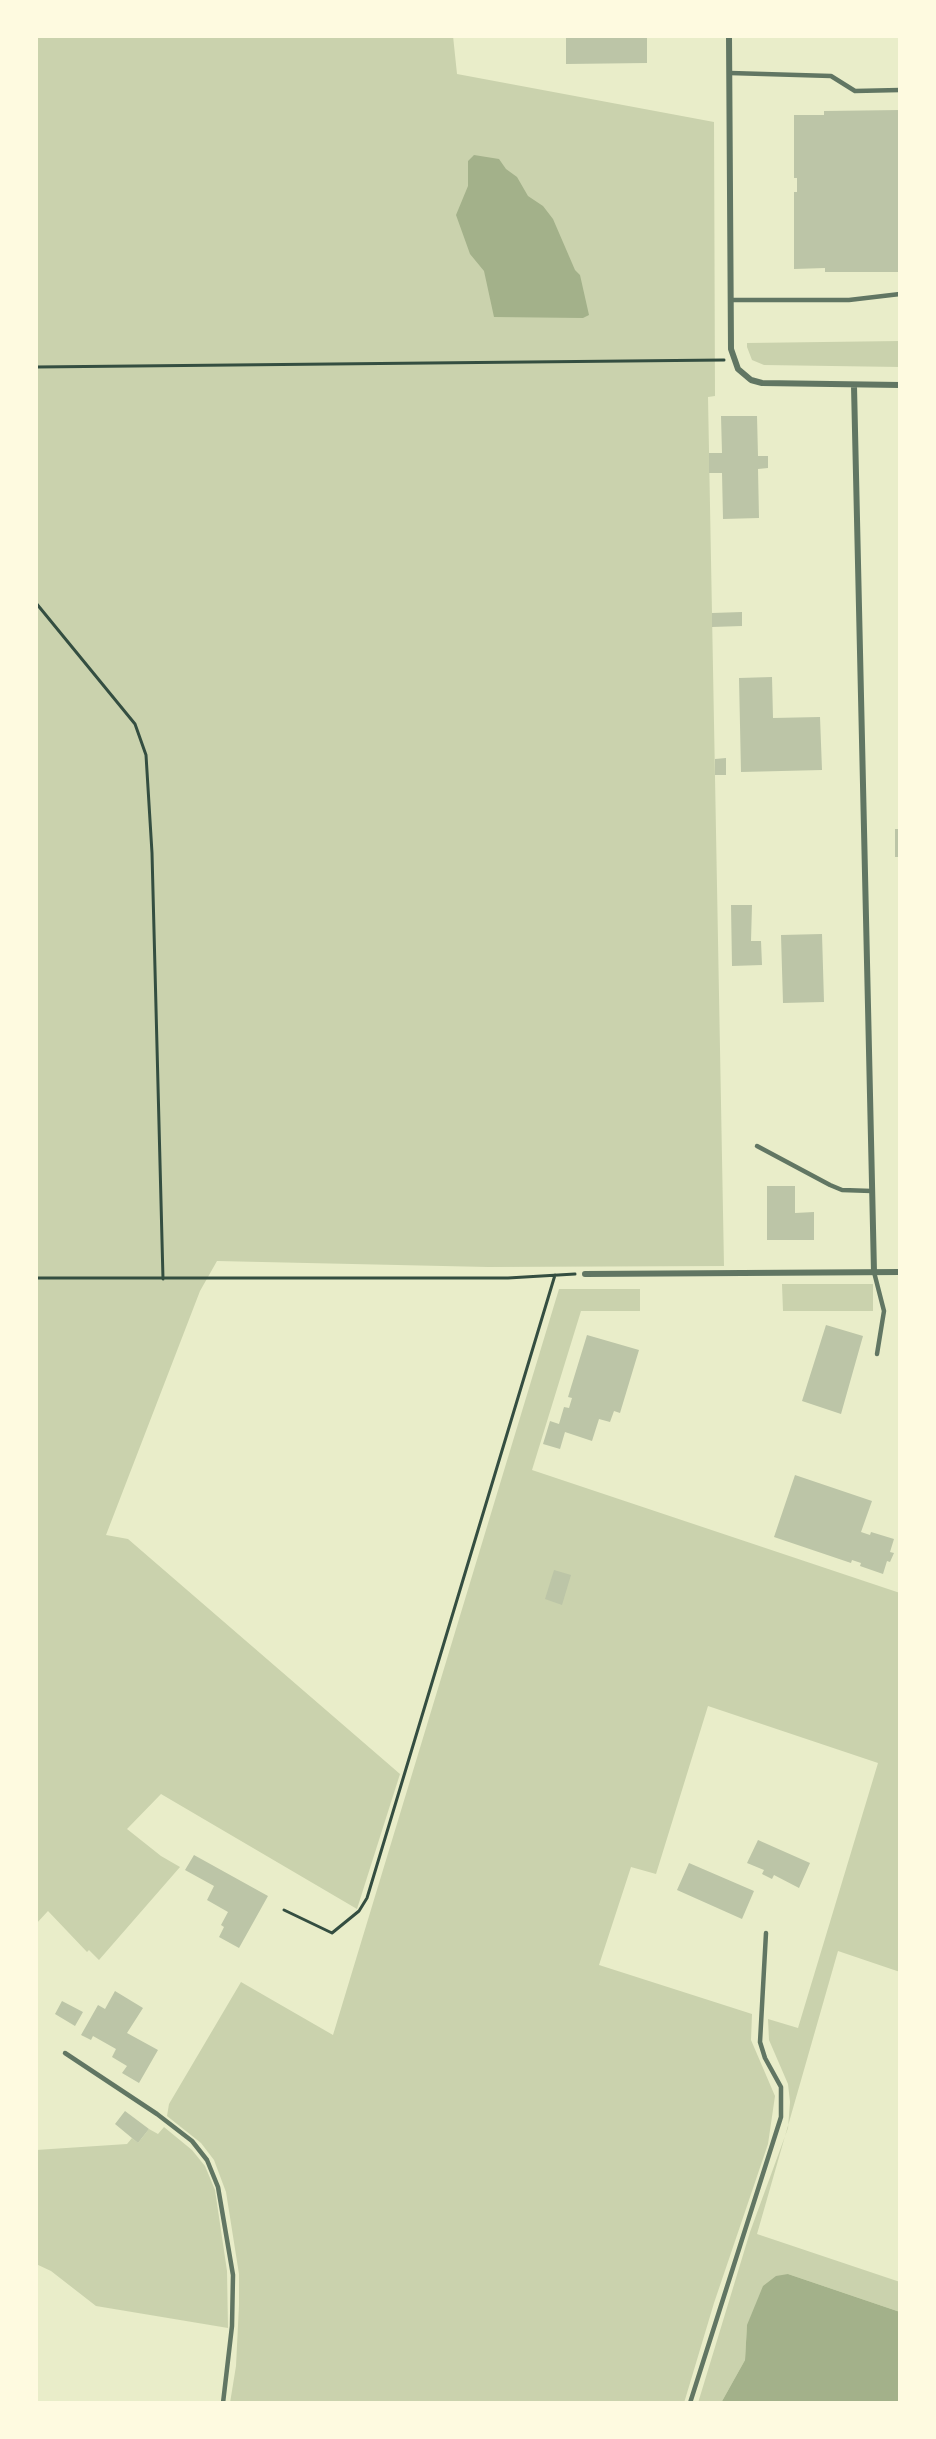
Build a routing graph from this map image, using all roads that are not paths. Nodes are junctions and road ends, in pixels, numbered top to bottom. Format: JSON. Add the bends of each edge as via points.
{"nodes":[{"id":1,"x":729,"y":36,"type":"edge"},
{"id":2,"x":730,"y":74,"type":"junction"},
{"id":3,"x":900,"y":90,"type":"edge"},
{"id":4,"x":900,"y":294,"type":"edge"},
{"id":5,"x":731,"y":300,"type":"junction"},
{"id":6,"x":900,"y":385,"type":"edge"},
{"id":7,"x":854,"y":386,"type":"junction"},
{"id":8,"x":757,"y":1146,"type":"dead end"},
{"id":9,"x":872,"y":1191,"type":"junction"},
{"id":10,"x":874,"y":1272,"type":"junction"},
{"id":11,"x":900,"y":1272,"type":"edge"},
{"id":12,"x":585,"y":1274,"type":"road end"},
{"id":13,"x":877,"y":1354,"type":"dead end"},
{"id":14,"x":766,"y":1934,"type":"dead end"},
{"id":15,"x":65,"y":2054,"type":"dead end"},
{"id":16,"x":223,"y":2403,"type":"edge"},
{"id":17,"x":690,"y":2403,"type":"edge"}],
"edges":[{"from":1,"to":2,"type":"street"},
{"from":2,"to":3,"type":"lane","via":[[831,76],[855,91]]},
{"from":2,"to":5,"type":"street"},
{"from":4,"to":5,"type":"lane","via":[[849,300]]},
{"from":5,"to":7,"type":"street","via":[[731,349],[744,376],[762,383]]},
{"from":6,"to":7,"type":"street"},
{"from":7,"to":9,"type":"street"},
{"from":8,"to":9,"type":"lane","via":[[842,1190]]},
{"from":9,"to":10,"type":"street"},
{"from":10,"to":11,"type":"street"},
{"from":10,"to":12,"type":"street"},
{"from":10,"to":13,"type":"lane","via":[[884,1311]]},
{"from":14,"to":17,"type":"lane","via":[[760,2042],[781,2087],[781,2116]]},
{"from":15,"to":16,"type":"lane","via":[[157,2114],[192,2141],[207,2160],[219,2187],[232,2275],[232,2326]]}]}
